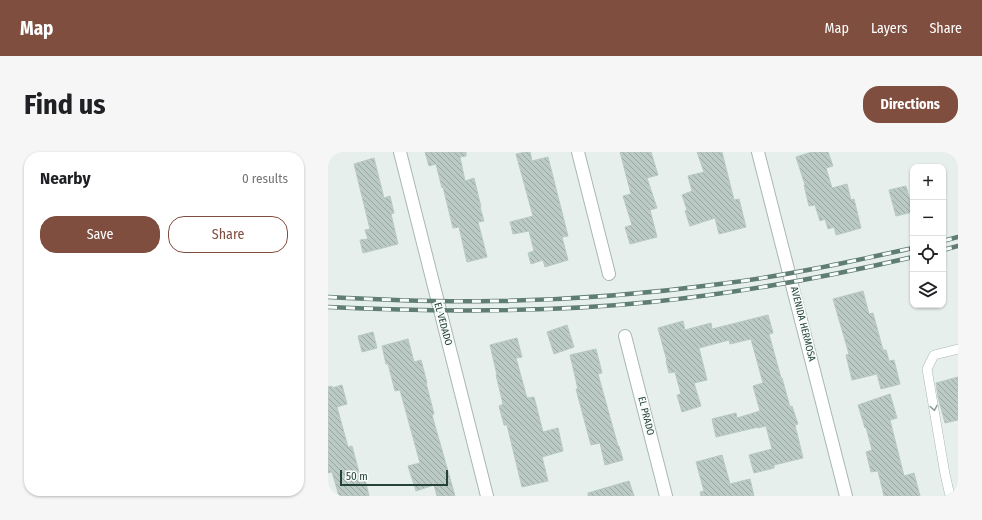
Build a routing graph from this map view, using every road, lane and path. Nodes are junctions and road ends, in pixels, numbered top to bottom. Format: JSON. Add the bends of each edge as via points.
{"nodes":[{"id":1,"x":400,"y":152,"type":"edge"},
{"id":2,"x":578,"y":152,"type":"edge"},
{"id":3,"x":758,"y":152,"type":"edge"},
{"id":4,"x":609,"y":274,"type":"dead end"},
{"id":5,"x":625,"y":336,"type":"dead end"},
{"id":6,"x":958,"y":349,"type":"edge"},
{"id":7,"x":487,"y":496,"type":"edge"},
{"id":8,"x":666,"y":496,"type":"edge"},
{"id":9,"x":846,"y":496,"type":"edge"},
{"id":10,"x":950,"y":496,"type":"edge"}],
"edges":[{"from":1,"to":7,"type":"street","name":"EL VEDADO"},
{"from":2,"to":4,"type":"street"},
{"from":3,"to":9,"type":"street","name":"AVENIDA HERMOSA"},
{"from":5,"to":8,"type":"street","name":"EL PRADO"},
{"from":6,"to":10,"type":"lane","one_way":true,"via":[[934,355],[927,369]]}]}
